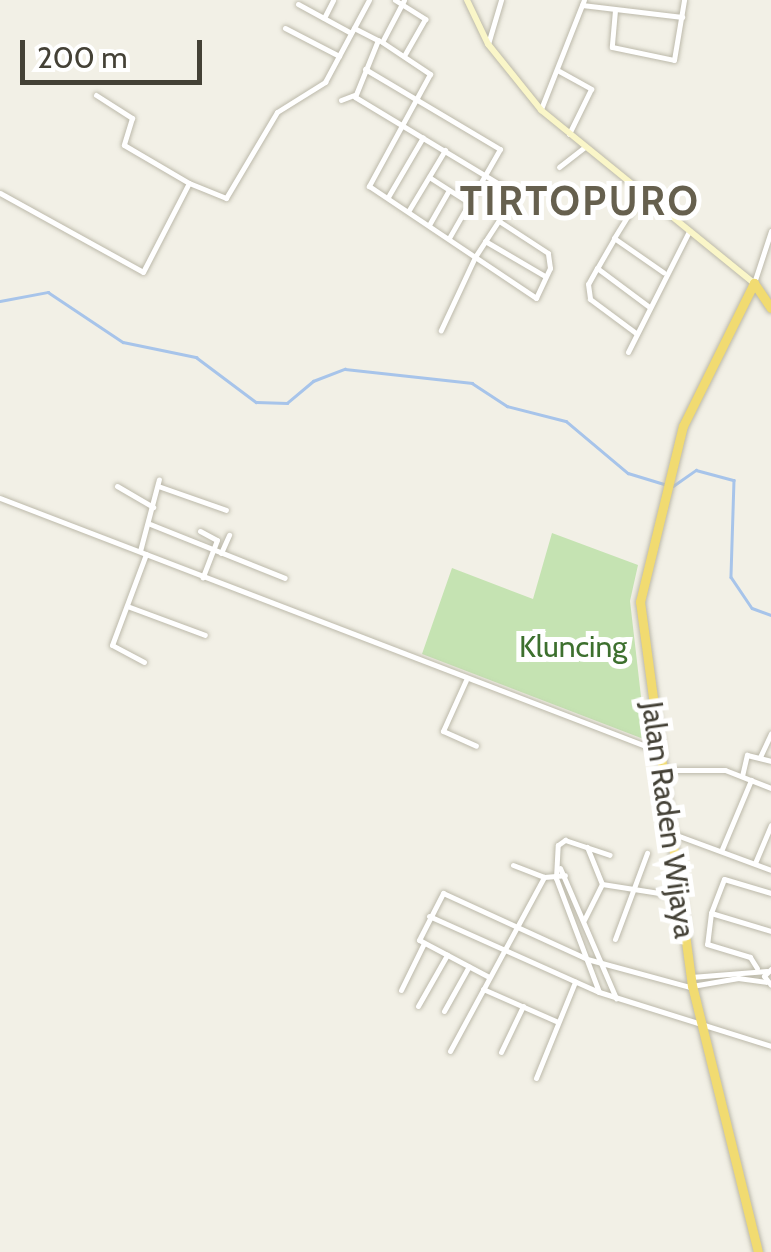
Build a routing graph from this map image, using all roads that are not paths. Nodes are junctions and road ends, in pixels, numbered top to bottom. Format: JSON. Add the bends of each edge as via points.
{"nodes":[{"id":1,"x":334,"y":0,"type":"edge"},
{"id":2,"x":369,"y":0,"type":"edge"},
{"id":3,"x":467,"y":0,"type":"edge"},
{"id":4,"x":501,"y":0,"type":"edge"},
{"id":5,"x":684,"y":0,"type":"edge"},
{"id":6,"x":400,"y":1,"type":"edge"},
{"id":7,"x":583,"y":2,"type":"edge"},
{"id":8,"x":298,"y":4,"type":"dead end"},
{"id":9,"x":614,"y":10,"type":"junction"},
{"id":10,"x":682,"y":17,"type":"junction"},
{"id":11,"x":324,"y":18,"type":"junction"},
{"id":12,"x":285,"y":28,"type":"dead end"},
{"id":13,"x":352,"y":31,"type":"junction"},
{"id":14,"x":380,"y":41,"type":"junction"},
{"id":15,"x":488,"y":44,"type":"junction"},
{"id":16,"x":404,"y":55,"type":"junction"},
{"id":17,"x":339,"y":56,"type":"junction"},
{"id":18,"x":364,"y":68,"type":"junction"},
{"id":19,"x":559,"y":70,"type":"junction"},
{"id":20,"x":354,"y":94,"type":"junction"},
{"id":21,"x":96,"y":95,"type":"dead end"},
{"id":22,"x":416,"y":99,"type":"junction"},
{"id":23,"x":341,"y":100,"type":"dead end"},
{"id":24,"x":540,"y":110,"type":"junction"},
{"id":25,"x":402,"y":124,"type":"junction"},
{"id":26,"x":569,"y":134,"type":"junction"},
{"id":27,"x":423,"y":137,"type":"junction"},
{"id":28,"x":585,"y":147,"type":"junction"},
{"id":29,"x":444,"y":150,"type":"junction"},
{"id":30,"x":559,"y":167,"type":"dead end"},
{"id":31,"x":489,"y":176,"type":"junction"},
{"id":32,"x":429,"y":177,"type":"junction"},
{"id":33,"x":189,"y":183,"type":"junction"},
{"id":34,"x":449,"y":190,"type":"junction"},
{"id":35,"x":642,"y":193,"type":"junction"},
{"id":36,"x":0,"y":194,"type":"edge"},
{"id":37,"x":388,"y":197,"type":"junction"},
{"id":38,"x":472,"y":204,"type":"junction"},
{"id":39,"x":408,"y":210,"type":"junction"},
{"id":40,"x":498,"y":221,"type":"junction"},
{"id":41,"x":429,"y":225,"type":"junction"},
{"id":42,"x":689,"y":231,"type":"junction"},
{"id":43,"x":771,"y":231,"type":"edge"},
{"id":44,"x":614,"y":238,"type":"junction"},
{"id":45,"x":448,"y":239,"type":"junction"},
{"id":46,"x":486,"y":241,"type":"junction"},
{"id":47,"x":475,"y":257,"type":"junction"},
{"id":48,"x":598,"y":268,"type":"junction"},
{"id":49,"x":664,"y":272,"type":"junction"},
{"id":50,"x":546,"y":276,"type":"junction"},
{"id":51,"x":754,"y":282,"type":"junction"},
{"id":52,"x":648,"y":306,"type":"junction"},
{"id":53,"x":771,"y":308,"type":"edge"},
{"id":54,"x":441,"y":330,"type":"dead end"},
{"id":55,"x":636,"y":333,"type":"junction"},
{"id":56,"x":628,"y":352,"type":"dead end"},
{"id":57,"x":117,"y":486,"type":"dead end"},
{"id":58,"x":0,"y":498,"type":"edge"},
{"id":59,"x":153,"y":507,"type":"junction"},
{"id":60,"x":226,"y":510,"type":"dead end"},
{"id":61,"x":150,"y":524,"type":"junction"},
{"id":62,"x":200,"y":531,"type":"dead end"},
{"id":63,"x":229,"y":535,"type":"dead end"},
{"id":64,"x":143,"y":552,"type":"junction"},
{"id":65,"x":218,"y":552,"type":"junction"},
{"id":66,"x":204,"y":577,"type":"junction"},
{"id":67,"x":285,"y":578,"type":"dead end"},
{"id":68,"x":126,"y":606,"type":"junction"},
{"id":69,"x":205,"y":635,"type":"dead end"},
{"id":70,"x":144,"y":662,"type":"dead end"},
{"id":71,"x":466,"y":680,"type":"junction"},
{"id":72,"x":771,"y":733,"type":"edge"},
{"id":73,"x":476,"y":746,"type":"dead end"},
{"id":74,"x":656,"y":750,"type":"junction"},
{"id":75,"x":760,"y":756,"type":"junction"},
{"id":76,"x":771,"y":760,"type":"edge"},
{"id":77,"x":660,"y":770,"type":"junction"},
{"id":78,"x":742,"y":776,"type":"junction"},
{"id":79,"x":751,"y":780,"type":"junction"},
{"id":80,"x":771,"y":788,"type":"edge"},
{"id":81,"x":771,"y":825,"type":"edge"},
{"id":82,"x":668,"y":832,"type":"junction"},
{"id":83,"x":587,"y":848,"type":"junction"},
{"id":84,"x":722,"y":850,"type":"junction"},
{"id":85,"x":648,"y":852,"type":"dead end"},
{"id":86,"x":610,"y":856,"type":"dead end"},
{"id":87,"x":755,"y":863,"type":"junction"},
{"id":88,"x":558,"y":865,"type":"junction"},
{"id":89,"x":513,"y":866,"type":"dead end"},
{"id":90,"x":771,"y":870,"type":"edge"},
{"id":91,"x":565,"y":875,"type":"junction"},
{"id":92,"x":544,"y":877,"type":"junction"},
{"id":93,"x":556,"y":878,"type":"junction"},
{"id":94,"x":602,"y":884,"type":"junction"},
{"id":95,"x":633,"y":890,"type":"junction"},
{"id":96,"x":771,"y":893,"type":"edge"},
{"id":97,"x":678,"y":896,"type":"junction"},
{"id":98,"x":712,"y":912,"type":"junction"},
{"id":99,"x":428,"y":916,"type":"junction"},
{"id":100,"x":584,"y":920,"type":"junction"},
{"id":101,"x":518,"y":927,"type":"junction"},
{"id":102,"x":771,"y":930,"type":"edge"},
{"id":103,"x":615,"y":940,"type":"dead end"},
{"id":104,"x":424,"y":943,"type":"junction"},
{"id":105,"x":502,"y":952,"type":"junction"},
{"id":106,"x":447,"y":955,"type":"junction"},
{"id":107,"x":600,"y":959,"type":"junction"},
{"id":108,"x":587,"y":960,"type":"junction"},
{"id":109,"x":469,"y":966,"type":"junction"},
{"id":110,"x":758,"y":968,"type":"junction"},
{"id":111,"x":769,"y":970,"type":"edge"},
{"id":112,"x":728,"y":975,"type":"junction"},
{"id":113,"x":489,"y":977,"type":"junction"},
{"id":114,"x":576,"y":982,"type":"junction"},
{"id":115,"x":768,"y":983,"type":"edge"},
{"id":116,"x":692,"y":984,"type":"junction"},
{"id":117,"x":483,"y":989,"type":"junction"},
{"id":118,"x":402,"y":990,"type":"dead end"},
{"id":119,"x":599,"y":992,"type":"junction"},
{"id":120,"x":616,"y":998,"type":"junction"},
{"id":121,"x":418,"y":1006,"type":"dead end"},
{"id":122,"x":522,"y":1006,"type":"junction"},
{"id":123,"x":444,"y":1011,"type":"dead end"},
{"id":124,"x":559,"y":1022,"type":"junction"},
{"id":125,"x":700,"y":1027,"type":"junction"},
{"id":126,"x":771,"y":1046,"type":"edge"},
{"id":127,"x":450,"y":1051,"type":"dead end"},
{"id":128,"x":501,"y":1052,"type":"dead end"},
{"id":129,"x":536,"y":1078,"type":"dead end"},
{"id":130,"x":758,"y":1252,"type":"edge"}],
"edges":[{"from":1,"to":11,"type":"street"},
{"from":2,"to":13,"type":"street"},
{"from":3,"to":15,"type":"street"},
{"from":4,"to":15,"type":"street"},
{"from":5,"to":10,"type":"street"},
{"from":6,"to":14,"type":"street"},
{"from":6,"to":16,"type":"street","via":[[425,19]]},
{"from":7,"to":9,"type":"street"},
{"from":7,"to":19,"type":"street"},
{"from":8,"to":11,"type":"street"},
{"from":9,"to":10,"type":"street","via":[[620,5]]},
{"from":9,"to":10,"type":"street","via":[[609,45],[674,60]]},
{"from":11,"to":13,"type":"street"},
{"from":12,"to":17,"type":"street"},
{"from":13,"to":14,"type":"street"},
{"from":13,"to":17,"type":"street"},
{"from":14,"to":16,"type":"street"},
{"from":14,"to":18,"type":"street"},
{"from":15,"to":24,"type":"street"},
{"from":16,"to":22,"type":"street","via":[[430,74]]},
{"from":17,"to":33,"type":"street","via":[[312,94],[277,112],[226,198]]},
{"from":18,"to":20,"type":"street"},
{"from":18,"to":22,"type":"street"},
{"from":19,"to":24,"type":"street"},
{"from":19,"to":26,"type":"street","via":[[591,90]]},
{"from":20,"to":23,"type":"street"},
{"from":20,"to":25,"type":"street"},
{"from":21,"to":33,"type":"street","via":[[132,118],[124,145]]},
{"from":22,"to":25,"type":"street"},
{"from":22,"to":31,"type":"street","via":[[500,149]]},
{"from":24,"to":26,"type":"street"},
{"from":25,"to":27,"type":"street"},
{"from":25,"to":37,"type":"street","via":[[368,181]]},
{"from":26,"to":28,"type":"street"},
{"from":27,"to":29,"type":"street"},
{"from":27,"to":37,"type":"street"},
{"from":28,"to":30,"type":"street"},
{"from":28,"to":35,"type":"street"},
{"from":29,"to":31,"type":"street"},
{"from":29,"to":32,"type":"street"},
{"from":31,"to":38,"type":"street"},
{"from":31,"to":40,"type":"street","via":[[516,194]]},
{"from":32,"to":34,"type":"street"},
{"from":32,"to":39,"type":"street"},
{"from":33,"to":36,"type":"street","via":[[141,273]]},
{"from":34,"to":38,"type":"street"},
{"from":34,"to":41,"type":"street"},
{"from":35,"to":42,"type":"street"},
{"from":35,"to":44,"type":"street"},
{"from":37,"to":39,"type":"street"},
{"from":38,"to":45,"type":"street"},
{"from":39,"to":41,"type":"street"},
{"from":40,"to":46,"type":"street"},
{"from":40,"to":50,"type":"street","via":[[545,248]]},
{"from":41,"to":45,"type":"street"},
{"from":42,"to":49,"type":"street"},
{"from":42,"to":51,"type":"street"},
{"from":43,"to":51,"type":"street"},
{"from":44,"to":48,"type":"street"},
{"from":44,"to":49,"type":"street"},
{"from":45,"to":47,"type":"street"},
{"from":46,"to":47,"type":"street"},
{"from":46,"to":50,"type":"street"},
{"from":47,"to":50,"type":"street","via":[[530,298],[538,296]]},
{"from":47,"to":54,"type":"street"},
{"from":48,"to":52,"type":"street"},
{"from":48,"to":55,"type":"street","via":[[588,284],[590,300]]},
{"from":49,"to":52,"type":"street"},
{"from":51,"to":53,"type":"highway"},
{"from":51,"to":74,"type":"highway","name":"Jalan Raden Wijaya","via":[[683,426],[665,481],[640,602]]},
{"from":52,"to":55,"type":"street"},
{"from":55,"to":56,"type":"street"},
{"from":57,"to":59,"type":"street"},
{"from":58,"to":64,"type":"street"},
{"from":59,"to":60,"type":"street","via":[[159,482]]},
{"from":59,"to":61,"type":"street"},
{"from":61,"to":64,"type":"street"},
{"from":61,"to":65,"type":"street"},
{"from":62,"to":65,"type":"street","via":[[217,539]]},
{"from":63,"to":65,"type":"street"},
{"from":64,"to":66,"type":"street"},
{"from":64,"to":68,"type":"street"},
{"from":65,"to":66,"type":"street"},
{"from":65,"to":67,"type":"street"},
{"from":66,"to":71,"type":"street"},
{"from":68,"to":69,"type":"street"},
{"from":68,"to":70,"type":"street","via":[[113,649]]},
{"from":71,"to":73,"type":"street","via":[[443,731]]},
{"from":71,"to":74,"type":"street"},
{"from":72,"to":75,"type":"street"},
{"from":74,"to":77,"type":"highway","name":"Jalan Raden Wijaya"},
{"from":75,"to":76,"type":"street"},
{"from":75,"to":78,"type":"street","via":[[747,755]]},
{"from":77,"to":78,"type":"street"},
{"from":77,"to":82,"type":"highway","name":"Jalan Raden Wijaya"},
{"from":78,"to":79,"type":"street"},
{"from":79,"to":80,"type":"street"},
{"from":79,"to":84,"type":"street"},
{"from":81,"to":87,"type":"street"},
{"from":82,"to":84,"type":"street"},
{"from":82,"to":97,"type":"highway","name":"Jalan Raden Wijaya"},
{"from":83,"to":86,"type":"street"},
{"from":83,"to":88,"type":"street","via":[[560,841]]},
{"from":83,"to":94,"type":"street"},
{"from":84,"to":87,"type":"street"},
{"from":85,"to":95,"type":"street"},
{"from":87,"to":90,"type":"street"},
{"from":88,"to":91,"type":"street"},
{"from":88,"to":93,"type":"street"},
{"from":89,"to":92,"type":"street"},
{"from":91,"to":93,"type":"street"},
{"from":91,"to":100,"type":"street"},
{"from":92,"to":93,"type":"street"},
{"from":92,"to":101,"type":"street"},
{"from":93,"to":108,"type":"street"},
{"from":94,"to":95,"type":"street"},
{"from":94,"to":100,"type":"street"},
{"from":95,"to":97,"type":"street"},
{"from":95,"to":103,"type":"street"},
{"from":96,"to":98,"type":"street","via":[[724,880]]},
{"from":97,"to":116,"type":"highway","name":"Jalan Raden Wijaya"},
{"from":98,"to":102,"type":"street"},
{"from":98,"to":110,"type":"street","via":[[707,944],[750,956]]},
{"from":99,"to":101,"type":"street","via":[[445,892]]},
{"from":99,"to":104,"type":"street","via":[[419,937]]},
{"from":99,"to":105,"type":"street"},
{"from":100,"to":107,"type":"street"},
{"from":101,"to":105,"type":"street"},
{"from":101,"to":108,"type":"street"},
{"from":104,"to":106,"type":"street"},
{"from":104,"to":118,"type":"street"},
{"from":105,"to":113,"type":"street"},
{"from":105,"to":114,"type":"street"},
{"from":106,"to":109,"type":"street"},
{"from":106,"to":121,"type":"street"},
{"from":107,"to":108,"type":"street"},
{"from":107,"to":116,"type":"street"},
{"from":107,"to":120,"type":"street"},
{"from":108,"to":119,"type":"street"},
{"from":109,"to":113,"type":"street"},
{"from":109,"to":123,"type":"street"},
{"from":110,"to":111,"type":"street"},
{"from":110,"to":112,"type":"street"},
{"from":111,"to":115,"type":"street"},
{"from":112,"to":115,"type":"street"},
{"from":112,"to":116,"type":"street"},
{"from":113,"to":117,"type":"street"},
{"from":114,"to":119,"type":"street"},
{"from":114,"to":124,"type":"street"},
{"from":116,"to":125,"type":"highway","name":"Jalan Raden Wijaya"},
{"from":117,"to":122,"type":"street"},
{"from":117,"to":127,"type":"street"},
{"from":119,"to":120,"type":"street"},
{"from":120,"to":125,"type":"street"},
{"from":122,"to":124,"type":"street"},
{"from":122,"to":128,"type":"street"},
{"from":124,"to":129,"type":"street"},
{"from":125,"to":126,"type":"street"},
{"from":125,"to":130,"type":"highway","name":"Jalan Raden Wijaya"}]}
